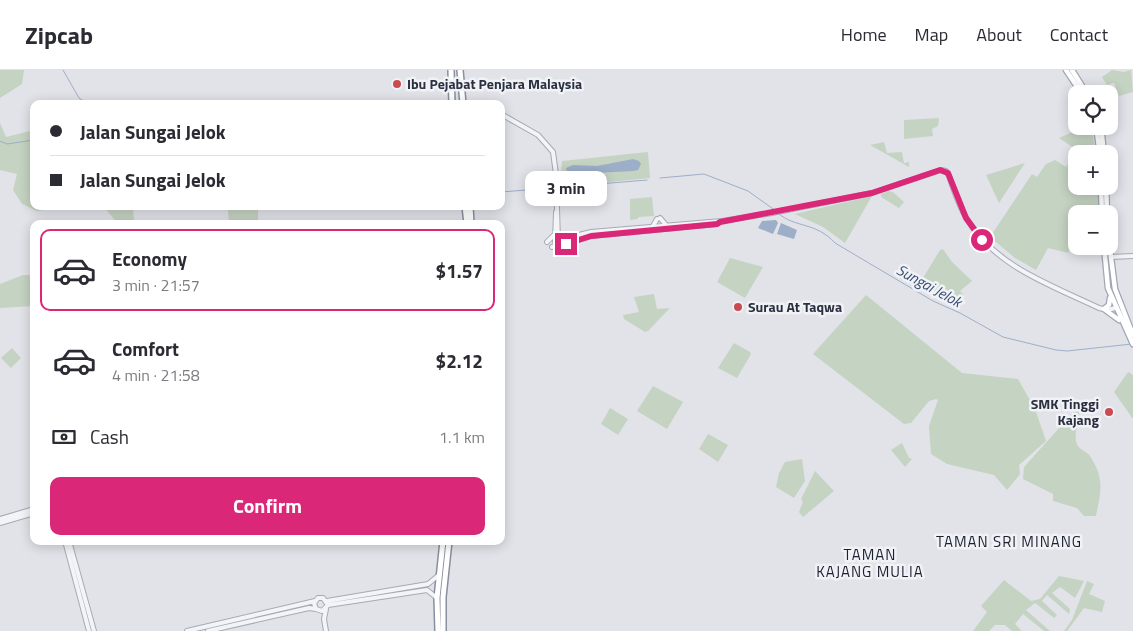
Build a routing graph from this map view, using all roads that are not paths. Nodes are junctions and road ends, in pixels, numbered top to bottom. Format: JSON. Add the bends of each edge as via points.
{"nodes":[{"id":1,"x":451,"y":70,"type":"edge"},
{"id":2,"x":460,"y":70,"type":"edge"},
{"id":3,"x":1066,"y":70,"type":"edge"},
{"id":4,"x":1072,"y":70,"type":"edge"},
{"id":5,"x":1076,"y":85,"type":"edge"},
{"id":6,"x":1081,"y":85,"type":"edge"},
{"id":7,"x":452,"y":100,"type":"edge"},
{"id":8,"x":464,"y":100,"type":"edge"},
{"id":9,"x":505,"y":116,"type":"edge"},
{"id":10,"x":666,"y":227,"type":"junction"},
{"id":11,"x":654,"y":228,"type":"junction"},
{"id":12,"x":557,"y":233,"type":"junction"},
{"id":13,"x":567,"y":238,"type":"junction"},
{"id":14,"x":557,"y":241,"type":"junction"},
{"id":15,"x":547,"y":242,"type":"dead end"},
{"id":16,"x":566,"y":244,"type":"junction"},
{"id":17,"x":1105,"y":255,"type":"edge"},
{"id":18,"x":1133,"y":256,"type":"edge"},
{"id":19,"x":1110,"y":257,"type":"junction"},
{"id":20,"x":1106,"y":266,"type":"junction"},
{"id":21,"x":1115,"y":289,"type":"junction"},
{"id":22,"x":1110,"y":294,"type":"junction"},
{"id":23,"x":1115,"y":308,"type":"junction"},
{"id":24,"x":1104,"y":309,"type":"junction"},
{"id":25,"x":1123,"y":325,"type":"junction"},
{"id":26,"x":1132,"y":334,"type":"edge"},
{"id":27,"x":1132,"y":342,"type":"edge"},
{"id":28,"x":30,"y":510,"type":"edge"},
{"id":29,"x":30,"y":514,"type":"edge"},
{"id":30,"x":0,"y":519,"type":"edge"},
{"id":31,"x":0,"y":523,"type":"edge"},
{"id":32,"x":65,"y":545,"type":"edge"},
{"id":33,"x":70,"y":545,"type":"edge"},
{"id":34,"x":443,"y":545,"type":"edge"},
{"id":35,"x":448,"y":545,"type":"edge"},
{"id":36,"x":439,"y":575,"type":"junction"},
{"id":37,"x":437,"y":598,"type":"junction"},
{"id":38,"x":315,"y":601,"type":"junction"},
{"id":39,"x":327,"y":605,"type":"junction"},
{"id":40,"x":317,"y":610,"type":"junction"},
{"id":41,"x":324,"y":619,"type":"junction"},
{"id":42,"x":89,"y":631,"type":"edge"},
{"id":43,"x":94,"y":631,"type":"edge"},
{"id":44,"x":188,"y":631,"type":"edge"},
{"id":45,"x":208,"y":631,"type":"edge"},
{"id":46,"x":326,"y":631,"type":"edge"},
{"id":47,"x":438,"y":631,"type":"edge"},
{"id":48,"x":443,"y":631,"type":"edge"}],
"edges":[{"from":1,"to":7,"type":"highway"},
{"from":2,"to":8,"type":"highway"},
{"from":3,"to":5,"type":"main road"},
{"from":4,"to":6,"type":"main road"},
{"from":9,"to":12,"type":"street","via":[[538,135],[553,152]]},
{"from":10,"to":11,"type":"street"},
{"from":10,"to":11,"type":"street","via":[[660,234]]},
{"from":10,"to":11,"type":"street","via":[[658,218]]},
{"from":10,"to":24,"type":"street","via":[[717,224],[872,193],[943,170],[949,176],[966,218],[997,254],[1029,274]]},
{"from":11,"to":13,"type":"street","via":[[591,232]]},
{"from":11,"to":16,"type":"street","via":[[591,236]]},
{"from":12,"to":13,"type":"street"},
{"from":12,"to":14,"type":"street"},
{"from":12,"to":15,"type":"street"},
{"from":13,"to":14,"type":"street"},
{"from":14,"to":16,"type":"street"},
{"from":14,"to":16,"type":"street","via":[[552,247]]},
{"from":17,"to":20,"type":"main road"},
{"from":18,"to":19,"type":"street"},
{"from":19,"to":20,"type":"main road"},
{"from":19,"to":21,"type":"main road"},
{"from":20,"to":22,"type":"main road"},
{"from":21,"to":23,"type":"main road","via":[[1118,306]]},
{"from":21,"to":26,"type":"main road"},
{"from":22,"to":23,"type":"main road"},
{"from":22,"to":24,"type":"main road","via":[[1109,305]]},
{"from":23,"to":24,"type":"street"},
{"from":23,"to":25,"type":"main road"},
{"from":23,"to":26,"type":"main road"},
{"from":24,"to":25,"type":"main road"},
{"from":25,"to":27,"type":"main road"},
{"from":28,"to":30,"type":"street"},
{"from":29,"to":31,"type":"street"},
{"from":32,"to":42,"type":"street"},
{"from":33,"to":43,"type":"street"},
{"from":34,"to":36,"type":"highway"},
{"from":35,"to":48,"type":"highway","via":[[442,597]]},
{"from":36,"to":37,"type":"highway"},
{"from":36,"to":39,"type":"street","via":[[428,584]]},
{"from":37,"to":39,"type":"street","via":[[427,590]]},
{"from":37,"to":47,"type":"highway"},
{"from":38,"to":39,"type":"street","via":[[321,598]]},
{"from":38,"to":40,"type":"street"},
{"from":38,"to":44,"type":"street"},
{"from":39,"to":40,"type":"street"},
{"from":39,"to":41,"type":"street"},
{"from":40,"to":41,"type":"street"},
{"from":40,"to":45,"type":"street","via":[[309,608]]},
{"from":41,"to":46,"type":"street"}]}
